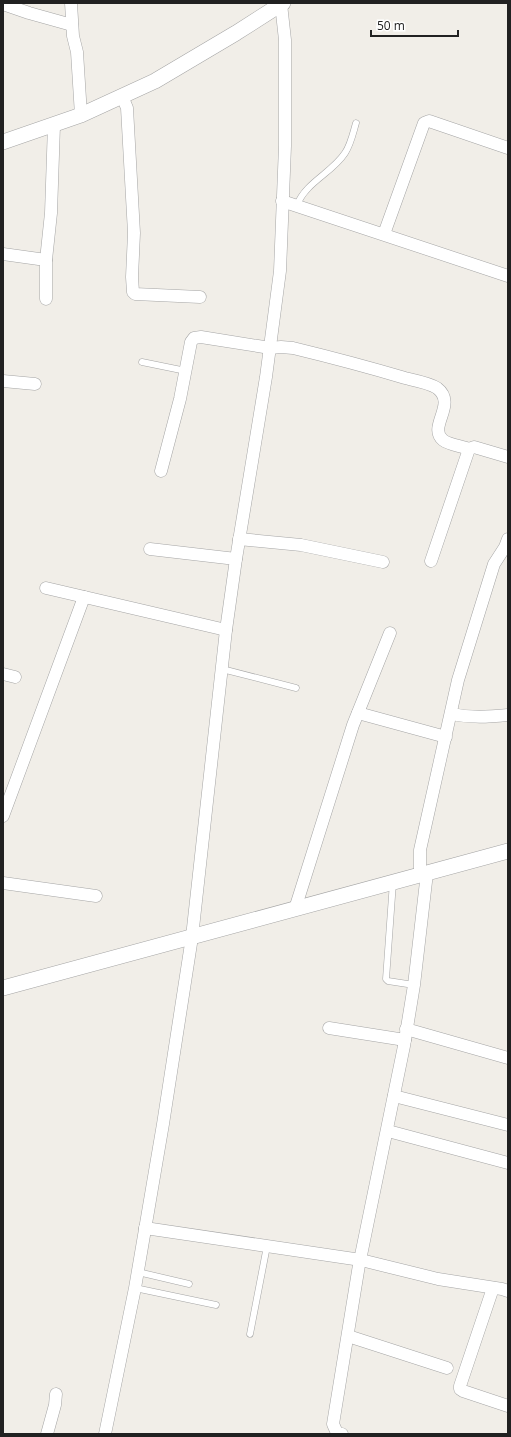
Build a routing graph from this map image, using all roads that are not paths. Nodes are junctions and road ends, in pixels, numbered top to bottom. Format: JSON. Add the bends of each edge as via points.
{"nodes":[{"id":1,"x":72,"y":3,"type":"edge"},
{"id":2,"x":3,"y":4,"type":"edge"},
{"id":3,"x":276,"y":5,"type":"edge"},
{"id":4,"x":72,"y":25,"type":"junction"},
{"id":5,"x":122,"y":96,"type":"junction"},
{"id":6,"x":81,"y":116,"type":"junction"},
{"id":7,"x":356,"y":123,"type":"dead end"},
{"id":8,"x":54,"y":125,"type":"junction"},
{"id":9,"x":3,"y":142,"type":"edge"},
{"id":10,"x":508,"y":148,"type":"edge"},
{"id":11,"x":282,"y":200,"type":"junction"},
{"id":12,"x":297,"y":205,"type":"junction"},
{"id":13,"x":384,"y":234,"type":"junction"},
{"id":14,"x":3,"y":254,"type":"edge"},
{"id":15,"x":46,"y":260,"type":"junction"},
{"id":16,"x":508,"y":276,"type":"edge"},
{"id":17,"x":200,"y":297,"type":"dead end"},
{"id":18,"x":46,"y":299,"type":"dead end"},
{"id":19,"x":270,"y":348,"type":"junction"},
{"id":20,"x":142,"y":362,"type":"dead end"},
{"id":21,"x":186,"y":371,"type":"junction"},
{"id":22,"x":3,"y":380,"type":"edge"},
{"id":23,"x":35,"y":384,"type":"dead end"},
{"id":24,"x":469,"y":449,"type":"junction"},
{"id":25,"x":508,"y":457,"type":"edge"},
{"id":26,"x":162,"y":471,"type":"dead end"},
{"id":27,"x":239,"y":539,"type":"junction"},
{"id":28,"x":507,"y":545,"type":"edge"},
{"id":29,"x":150,"y":549,"type":"dead end"},
{"id":30,"x":236,"y":559,"type":"junction"},
{"id":31,"x":431,"y":561,"type":"dead end"},
{"id":32,"x":383,"y":562,"type":"dead end"},
{"id":33,"x":46,"y":588,"type":"dead end"},
{"id":34,"x":84,"y":597,"type":"junction"},
{"id":35,"x":226,"y":630,"type":"junction"},
{"id":36,"x":390,"y":633,"type":"dead end"},
{"id":37,"x":222,"y":669,"type":"junction"},
{"id":38,"x":296,"y":688,"type":"dead end"},
{"id":39,"x":358,"y":713,"type":"junction"},
{"id":40,"x":451,"y":714,"type":"junction"},
{"id":41,"x":508,"y":715,"type":"edge"},
{"id":42,"x":446,"y":737,"type":"junction"},
{"id":43,"x":3,"y":816,"type":"edge"},
{"id":44,"x":508,"y":851,"type":"edge"},
{"id":45,"x":424,"y":874,"type":"junction"},
{"id":46,"x":393,"y":882,"type":"junction"},
{"id":47,"x":3,"y":883,"type":"edge"},
{"id":48,"x":96,"y":896,"type":"dead end"},
{"id":49,"x":295,"y":908,"type":"junction"},
{"id":50,"x":192,"y":937,"type":"junction"},
{"id":51,"x":414,"y":985,"type":"junction"},
{"id":52,"x":3,"y":988,"type":"edge"},
{"id":53,"x":329,"y":1028,"type":"dead end"},
{"id":54,"x":405,"y":1035,"type":"junction"},
{"id":55,"x":508,"y":1058,"type":"edge"},
{"id":56,"x":394,"y":1096,"type":"junction"},
{"id":57,"x":508,"y":1125,"type":"edge"},
{"id":58,"x":388,"y":1131,"type":"junction"},
{"id":59,"x":508,"y":1163,"type":"edge"},
{"id":60,"x":145,"y":1228,"type":"junction"},
{"id":61,"x":267,"y":1246,"type":"junction"},
{"id":62,"x":361,"y":1260,"type":"junction"},
{"id":63,"x":138,"y":1272,"type":"junction"},
{"id":64,"x":189,"y":1284,"type":"dead end"},
{"id":65,"x":135,"y":1288,"type":"junction"},
{"id":66,"x":494,"y":1288,"type":"junction"},
{"id":67,"x":508,"y":1291,"type":"edge"},
{"id":68,"x":216,"y":1305,"type":"dead end"},
{"id":69,"x":250,"y":1334,"type":"dead end"},
{"id":70,"x":348,"y":1336,"type":"junction"},
{"id":71,"x":447,"y":1368,"type":"dead end"},
{"id":72,"x":56,"y":1394,"type":"dead end"},
{"id":73,"x":508,"y":1406,"type":"edge"},
{"id":74,"x":47,"y":1434,"type":"edge"},
{"id":75,"x":105,"y":1434,"type":"edge"},
{"id":76,"x":342,"y":1434,"type":"edge"}],
"edges":[{"from":1,"to":4,"type":"street"},
{"from":2,"to":4,"type":"street"},
{"from":3,"to":5,"type":"street","via":[[236,33],[155,81]]},
{"from":3,"to":11,"type":"street","via":[[285,40]]},
{"from":4,"to":6,"type":"street","via":[[77,52]]},
{"from":5,"to":6,"type":"street"},
{"from":5,"to":17,"type":"street","via":[[127,108],[128,124],[134,233],[133,292]]},
{"from":6,"to":8,"type":"street"},
{"from":7,"to":12,"type":"lane","via":[[346,153],[304,192]]},
{"from":8,"to":9,"type":"street"},
{"from":8,"to":15,"type":"street","via":[[51,213]]},
{"from":10,"to":13,"type":"street","via":[[426,122]]},
{"from":11,"to":12,"type":"street"},
{"from":11,"to":19,"type":"street","via":[[280,272]]},
{"from":12,"to":13,"type":"street"},
{"from":13,"to":16,"type":"street"},
{"from":14,"to":15,"type":"street"},
{"from":15,"to":18,"type":"street"},
{"from":19,"to":21,"type":"street","via":[[226,340],[194,338]]},
{"from":19,"to":24,"type":"street","via":[[293,348],[436,387],[444,395],[445,404],[439,425],[440,436],[444,441]]},
{"from":19,"to":27,"type":"street"},
{"from":20,"to":21,"type":"lane"},
{"from":21,"to":26,"type":"street"},
{"from":22,"to":23,"type":"street"},
{"from":24,"to":25,"type":"street","via":[[474,447]]},
{"from":24,"to":31,"type":"street"},
{"from":27,"to":30,"type":"street"},
{"from":27,"to":32,"type":"street","via":[[301,545]]},
{"from":28,"to":40,"type":"street","via":[[494,564],[458,680]]},
{"from":29,"to":30,"type":"street"},
{"from":30,"to":35,"type":"street"},
{"from":33,"to":34,"type":"street"},
{"from":34,"to":35,"type":"street"},
{"from":34,"to":43,"type":"street"},
{"from":35,"to":37,"type":"street"},
{"from":36,"to":39,"type":"street"},
{"from":37,"to":38,"type":"lane"},
{"from":37,"to":50,"type":"street"},
{"from":39,"to":42,"type":"street"},
{"from":39,"to":49,"type":"street"},
{"from":40,"to":41,"type":"street","via":[[480,718]]},
{"from":40,"to":42,"type":"street"},
{"from":42,"to":45,"type":"street","via":[[420,850]]},
{"from":44,"to":45,"type":"street"},
{"from":45,"to":46,"type":"street"},
{"from":45,"to":51,"type":"street"},
{"from":46,"to":49,"type":"street"},
{"from":46,"to":51,"type":"lane","via":[[386,979],[388,982]]},
{"from":47,"to":48,"type":"street"},
{"from":49,"to":50,"type":"street"},
{"from":50,"to":52,"type":"street"},
{"from":50,"to":60,"type":"street"},
{"from":51,"to":54,"type":"street"},
{"from":53,"to":54,"type":"street"},
{"from":54,"to":55,"type":"street"},
{"from":54,"to":56,"type":"street"},
{"from":56,"to":57,"type":"street"},
{"from":56,"to":58,"type":"street"},
{"from":58,"to":59,"type":"street"},
{"from":58,"to":62,"type":"street"},
{"from":60,"to":61,"type":"street"},
{"from":60,"to":63,"type":"street"},
{"from":61,"to":62,"type":"street"},
{"from":61,"to":69,"type":"lane"},
{"from":62,"to":66,"type":"street","via":[[438,1279]]},
{"from":62,"to":70,"type":"street"},
{"from":63,"to":64,"type":"lane"},
{"from":63,"to":65,"type":"street"},
{"from":65,"to":68,"type":"lane"},
{"from":65,"to":75,"type":"street"},
{"from":66,"to":67,"type":"street"},
{"from":66,"to":73,"type":"street","via":[[460,1389]]},
{"from":70,"to":71,"type":"street"},
{"from":70,"to":76,"type":"street","via":[[333,1424],[337,1433]]},
{"from":72,"to":74,"type":"street"}]}
